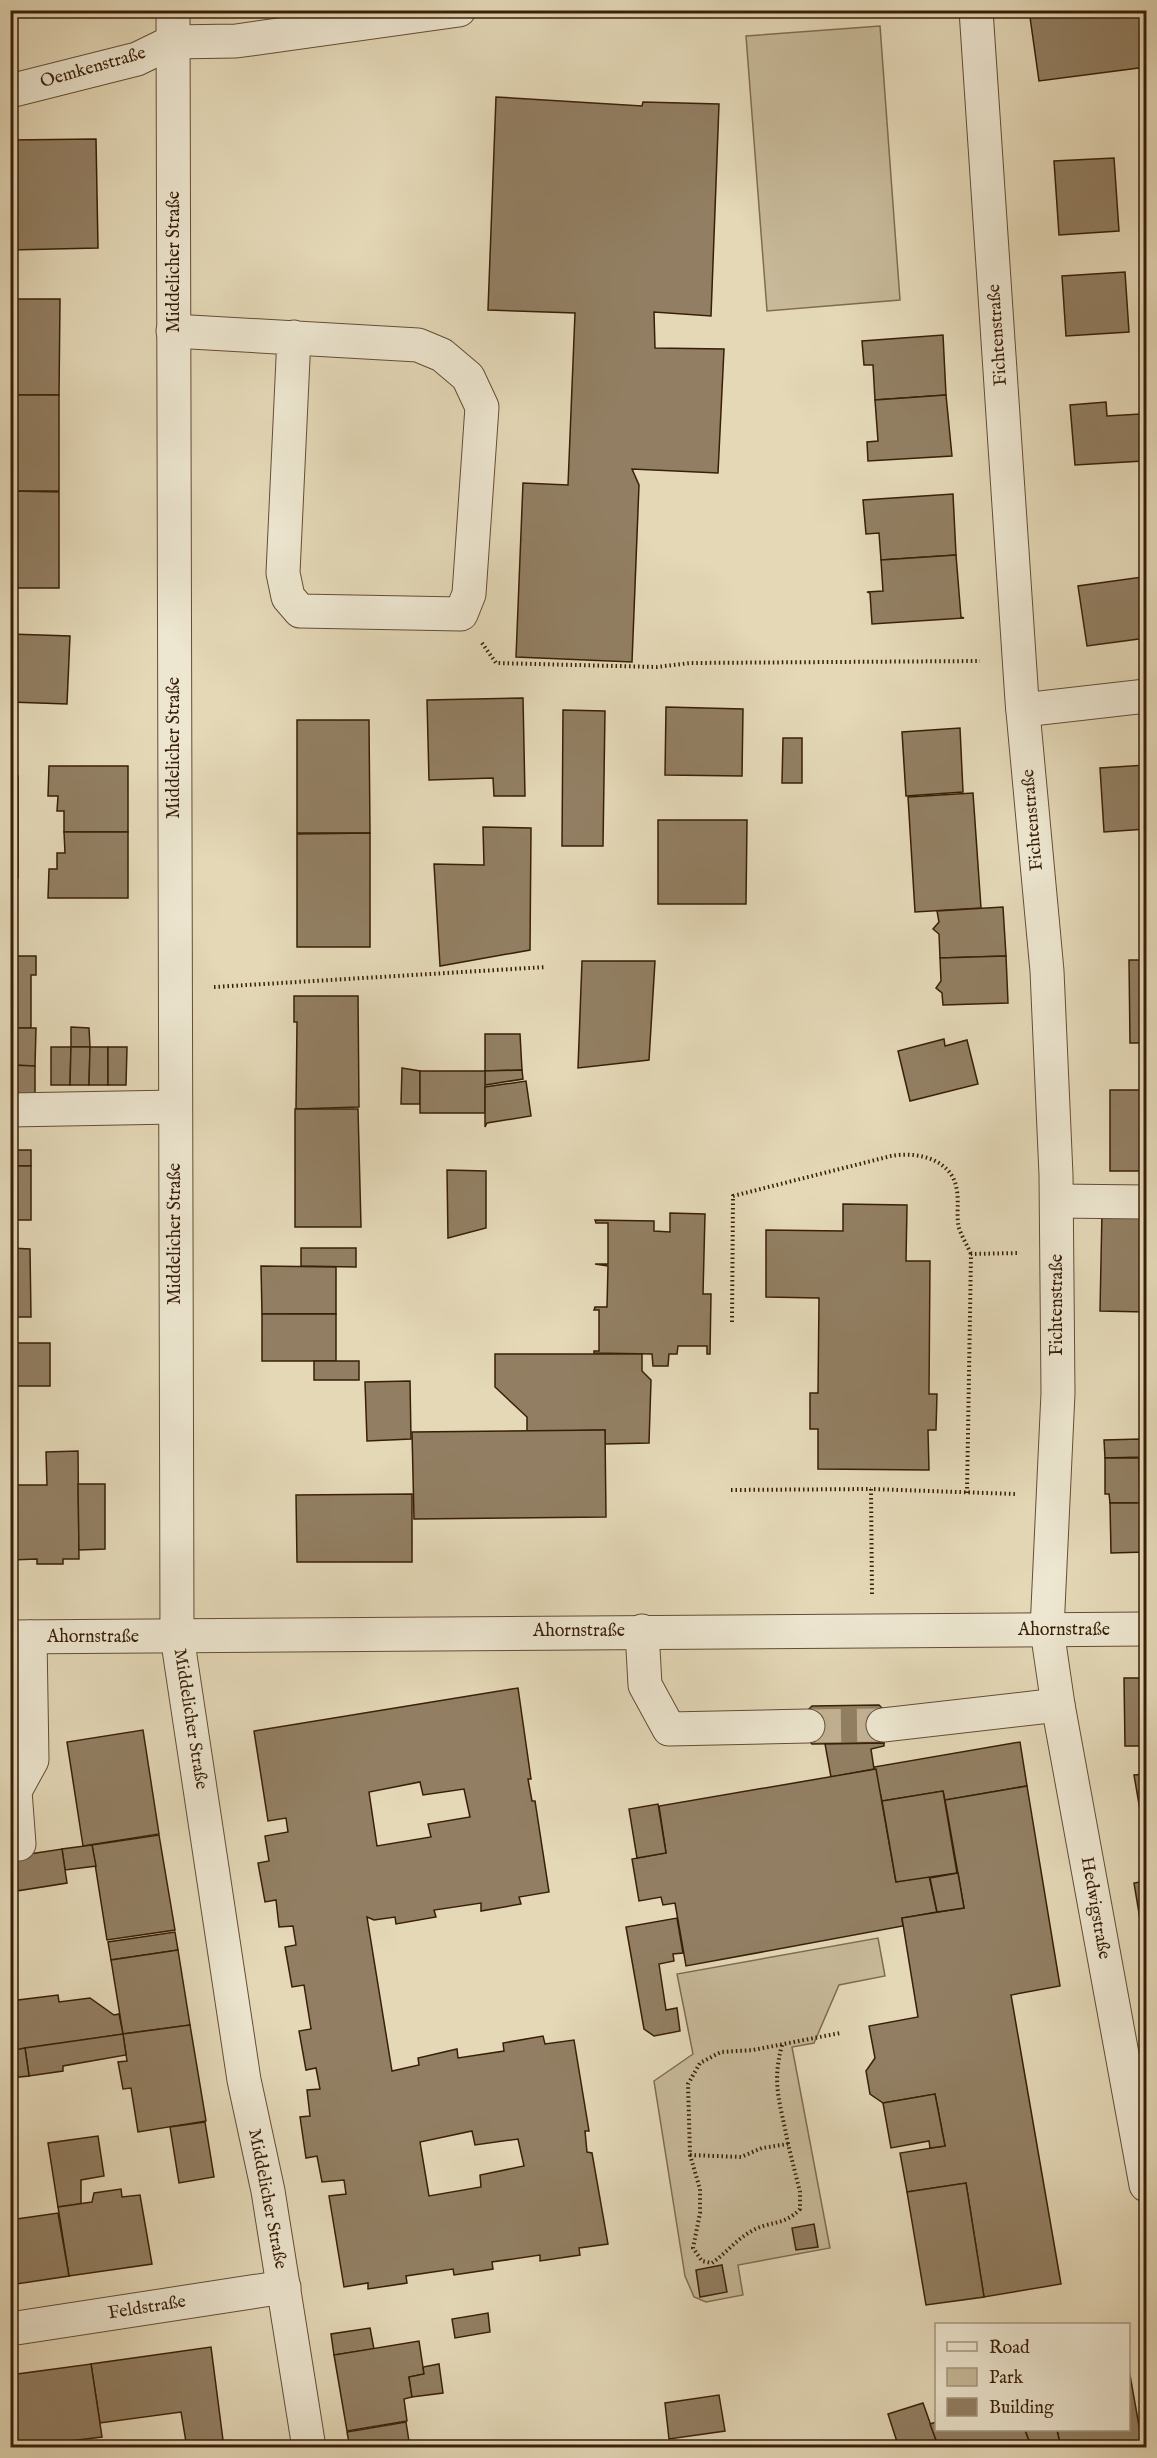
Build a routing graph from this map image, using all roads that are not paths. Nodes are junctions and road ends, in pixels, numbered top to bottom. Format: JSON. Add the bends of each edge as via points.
{"nodes":[{"id":1,"x":459,"y":10,"type":"edge"},
{"id":2,"x":976,"y":10,"type":"edge"},
{"id":3,"x":172,"y":26,"type":"edge"},
{"id":4,"x":10,"y":91,"type":"edge"},
{"id":5,"x":173,"y":331,"type":"junction"},
{"id":6,"x":294,"y":337,"type":"junction"},
{"id":7,"x":1146,"y":696,"type":"edge"},
{"id":8,"x":1023,"y":710,"type":"junction"},
{"id":9,"x":175,"y":1107,"type":"junction"},
{"id":10,"x":10,"y":1110,"type":"edge"},
{"id":11,"x":1057,"y":1201,"type":"junction"},
{"id":12,"x":1146,"y":1202,"type":"edge"},
{"id":13,"x":1146,"y":1629,"type":"edge"},
{"id":14,"x":1047,"y":1630,"type":"junction"},
{"id":15,"x":642,"y":1631,"type":"junction"},
{"id":16,"x":177,"y":1636,"type":"junction"},
{"id":17,"x":20,"y":1637,"type":"edge"},
{"id":18,"x":1058,"y":1705,"type":"junction"},
{"id":19,"x":883,"y":1725,"type":"tunnel mouth"},
{"id":20,"x":808,"y":1726,"type":"tunnel mouth"},
{"id":21,"x":19,"y":1844,"type":"dead end"},
{"id":22,"x":1146,"y":2185,"type":"edge"},
{"id":23,"x":284,"y":2287,"type":"junction"},
{"id":24,"x":10,"y":2329,"type":"edge"},
{"id":25,"x":309,"y":2448,"type":"edge"}],
"edges":[{"from":1,"to":3,"type":"street","name":"Oemkenstraße","via":[[236,41]]},
{"from":2,"to":8,"type":"street","name":"Fichtenstraße"},
{"from":3,"to":4,"type":"street","name":"Oemkenstraße","via":[[137,59]]},
{"from":3,"to":5,"type":"street","name":"Middelicher Straße"},
{"from":5,"to":6,"type":"street"},
{"from":5,"to":9,"type":"street","name":"Middelicher Straße"},
{"from":6,"to":6,"type":"street","via":[[418,345],[442,355],[468,377],[482,407],[469,594],[461,614],[300,611],[288,597],[283,573]]},
{"from":7,"to":8,"type":"street"},
{"from":8,"to":11,"type":"street","name":"Fichtenstraße","via":[[1047,971]]},
{"from":9,"to":10,"type":"street"},
{"from":9,"to":16,"type":"street","name":"Middelicher Straße"},
{"from":11,"to":12,"type":"street"},
{"from":11,"to":14,"type":"street","name":"Fichtenstraße","via":[[1058,1393]]},
{"from":13,"to":14,"type":"street","name":"Ahornstraße"},
{"from":14,"to":15,"type":"street","name":"Ahornstraße"},
{"from":14,"to":18,"type":"street","name":"Hedwigstraße"},
{"from":15,"to":16,"type":"street","name":"Ahornstraße"},
{"from":15,"to":20,"type":"street","via":[[645,1685],[669,1729]]},
{"from":16,"to":17,"type":"street","name":"Ahornstraße"},
{"from":16,"to":23,"type":"street","name":"Middelicher Straße","via":[[244,2080]]},
{"from":17,"to":21,"type":"street","via":[[32,1760],[15,1791]]},
{"from":18,"to":19,"type":"street"},
{"from":18,"to":22,"type":"street","name":"Hedwigstraße"},
{"from":23,"to":24,"type":"street","name":"Feldstraße"},
{"from":23,"to":25,"type":"street","name":"Middelicher Straße"}]}
